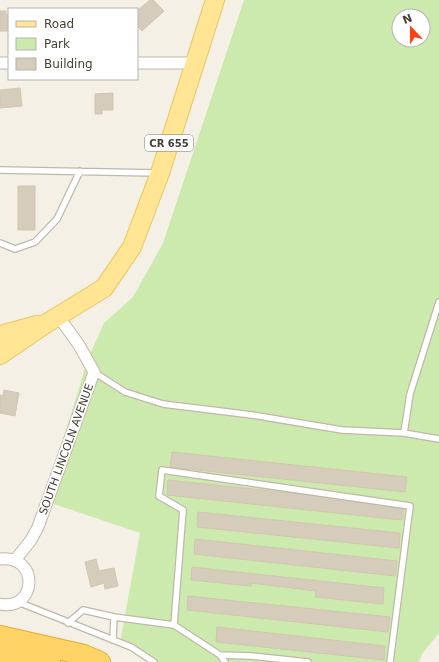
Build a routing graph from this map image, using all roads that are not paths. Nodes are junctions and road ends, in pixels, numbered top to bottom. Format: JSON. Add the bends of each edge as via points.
{"nodes":[{"id":1,"x":215,"y":0,"type":"edge"},
{"id":2,"x":138,"y":63,"type":"edge"},
{"id":3,"x":194,"y":63,"type":"junction"},
{"id":4,"x":0,"y":170,"type":"edge"},
{"id":5,"x":80,"y":172,"type":"junction"},
{"id":6,"x":160,"y":173,"type":"junction"},
{"id":7,"x":0,"y":244,"type":"edge"},
{"id":8,"x":439,"y":302,"type":"edge"},
{"id":9,"x":53,"y":320,"type":"junction"},
{"id":10,"x":1,"y":333,"type":"edge"},
{"id":11,"x":0,"y":355,"type":"edge"},
{"id":12,"x":94,"y":372,"type":"junction"},
{"id":13,"x":404,"y":434,"type":"junction"},
{"id":14,"x":439,"y":439,"type":"edge"},
{"id":15,"x":0,"y":560,"type":"edge"},
{"id":16,"x":15,"y":560,"type":"junction"},
{"id":17,"x":18,"y":602,"type":"junction"},
{"id":18,"x":0,"y":604,"type":"edge"},
{"id":19,"x":114,"y":617,"type":"junction"},
{"id":20,"x":68,"y":623,"type":"junction"},
{"id":21,"x":174,"y":625,"type":"junction"},
{"id":22,"x":0,"y":636,"type":"edge"},
{"id":23,"x":113,"y":640,"type":"junction"},
{"id":24,"x":0,"y":654,"type":"edge"},
{"id":25,"x":220,"y":655,"type":"junction"},
{"id":26,"x":50,"y":662,"type":"edge"},
{"id":27,"x":100,"y":662,"type":"edge"},
{"id":28,"x":154,"y":662,"type":"edge"},
{"id":29,"x":224,"y":662,"type":"edge"},
{"id":30,"x":308,"y":662,"type":"edge"},
{"id":31,"x":390,"y":662,"type":"edge"}],
"edges":[{"from":1,"to":3,"type":"main road","number":"CR 655"},
{"from":2,"to":3,"type":"street"},
{"from":3,"to":6,"type":"main road","number":"CR 655"},
{"from":4,"to":5,"type":"lane"},
{"from":5,"to":6,"type":"lane"},
{"from":5,"to":7,"type":"lane","via":[[57,219],[35,242],[15,249]]},
{"from":6,"to":9,"type":"main road","number":"CR 655","via":[[132,247],[104,288]]},
{"from":8,"to":13,"type":"lane","via":[[410,394]]},
{"from":9,"to":10,"type":"main road","number":"CR 655"},
{"from":9,"to":11,"type":"main road","number":"CR 655"},
{"from":9,"to":12,"type":"street","name":"SOUTH LINCOLN AVENUE","via":[[78,345]]},
{"from":12,"to":13,"type":"lane","via":[[125,392],[163,404],[342,430]]},
{"from":12,"to":16,"type":"street","name":"SOUTH LINCOLN AVENUE","via":[[38,526],[31,540]]},
{"from":13,"to":14,"type":"lane"},
{"from":15,"to":16,"type":"street"},
{"from":16,"to":17,"type":"street","via":[[24,566],[30,581],[24,596]]},
{"from":17,"to":18,"type":"street","via":[[10,605]]},
{"from":17,"to":20,"type":"lane"},
{"from":19,"to":20,"type":"lane","via":[[83,610]]},
{"from":19,"to":21,"type":"lane"},
{"from":19,"to":23,"type":"lane"},
{"from":20,"to":23,"type":"lane"},
{"from":21,"to":25,"type":"lane"},
{"from":21,"to":31,"type":"lane","via":[[183,510],[159,496],[162,470],[410,506]]},
{"from":22,"to":27,"type":"highway","via":[[84,655]]},
{"from":23,"to":28,"type":"lane","via":[[131,647]]},
{"from":24,"to":26,"type":"highway"},
{"from":25,"to":29,"type":"lane"},
{"from":25,"to":30,"type":"lane"}]}
